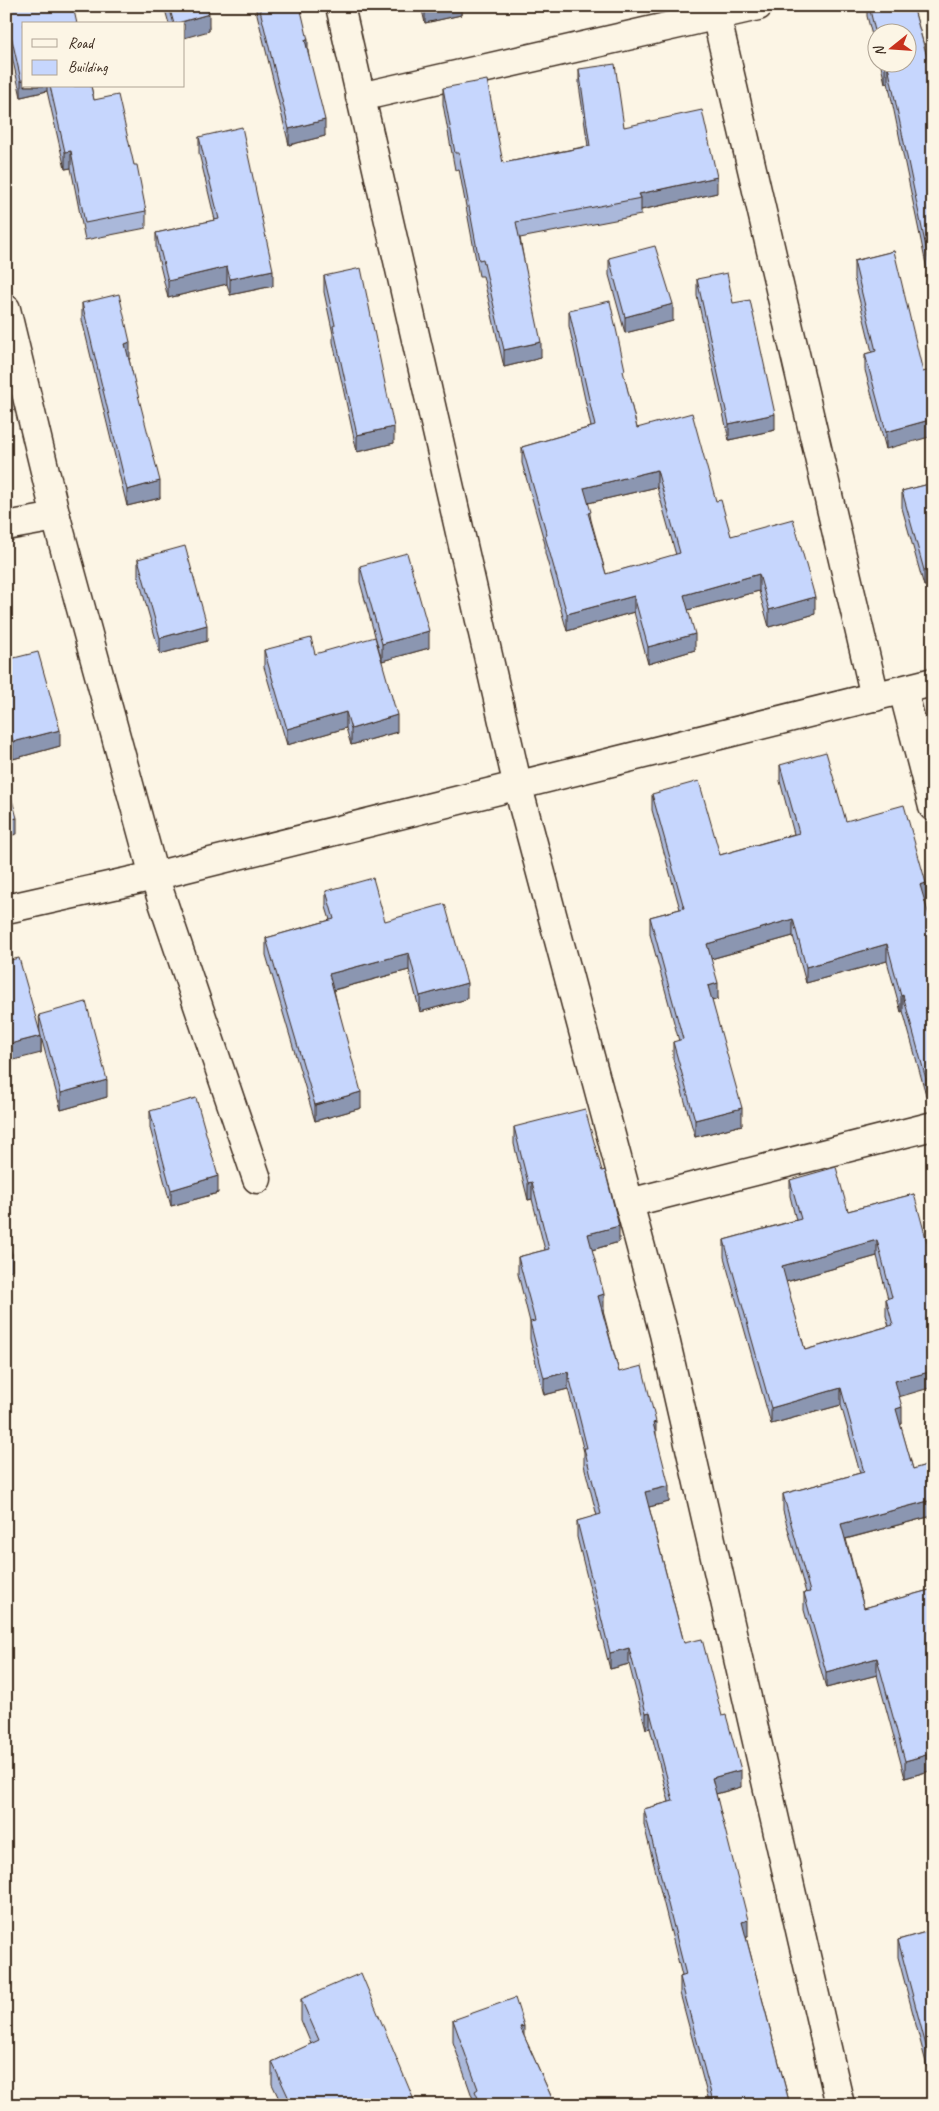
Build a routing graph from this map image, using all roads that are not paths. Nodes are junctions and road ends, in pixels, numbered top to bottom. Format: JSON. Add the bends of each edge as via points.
{"nodes":[{"id":1,"x":340,"y":6,"type":"edge"},
{"id":2,"x":758,"y":6,"type":"edge"},
{"id":3,"x":715,"y":12,"type":"edge"},
{"id":4,"x":360,"y":97,"type":"junction"},
{"id":5,"x":6,"y":309,"type":"edge"},
{"id":6,"x":56,"y":517,"type":"junction"},
{"id":7,"x":6,"y":526,"type":"edge"},
{"id":8,"x":933,"y":682,"type":"edge"},
{"id":9,"x":903,"y":690,"type":"junction"},
{"id":10,"x":875,"y":697,"type":"junction"},
{"id":11,"x":518,"y":787,"type":"junction"},
{"id":12,"x":933,"y":808,"type":"edge"},
{"id":13,"x":154,"y":876,"type":"junction"},
{"id":14,"x":6,"y":909,"type":"edge"},
{"id":15,"x":933,"y":1126,"type":"edge"},
{"id":16,"x":257,"y":1179,"type":"dead end"},
{"id":17,"x":629,"y":1203,"type":"junction"},
{"id":18,"x":840,"y":2105,"type":"edge"}],
"edges":[{"from":1,"to":4,"type":"street"},
{"from":2,"to":3,"type":"street"},
{"from":3,"to":4,"type":"street"},
{"from":3,"to":10,"type":"street"},
{"from":4,"to":11,"type":"street"},
{"from":5,"to":6,"type":"street"},
{"from":6,"to":7,"type":"street"},
{"from":6,"to":13,"type":"street"},
{"from":8,"to":9,"type":"street"},
{"from":9,"to":10,"type":"street"},
{"from":9,"to":12,"type":"street"},
{"from":10,"to":11,"type":"street"},
{"from":11,"to":13,"type":"street"},
{"from":11,"to":17,"type":"street"},
{"from":13,"to":14,"type":"street"},
{"from":13,"to":16,"type":"street"},
{"from":15,"to":17,"type":"street"},
{"from":17,"to":18,"type":"street","via":[[664,1334]]}]}
